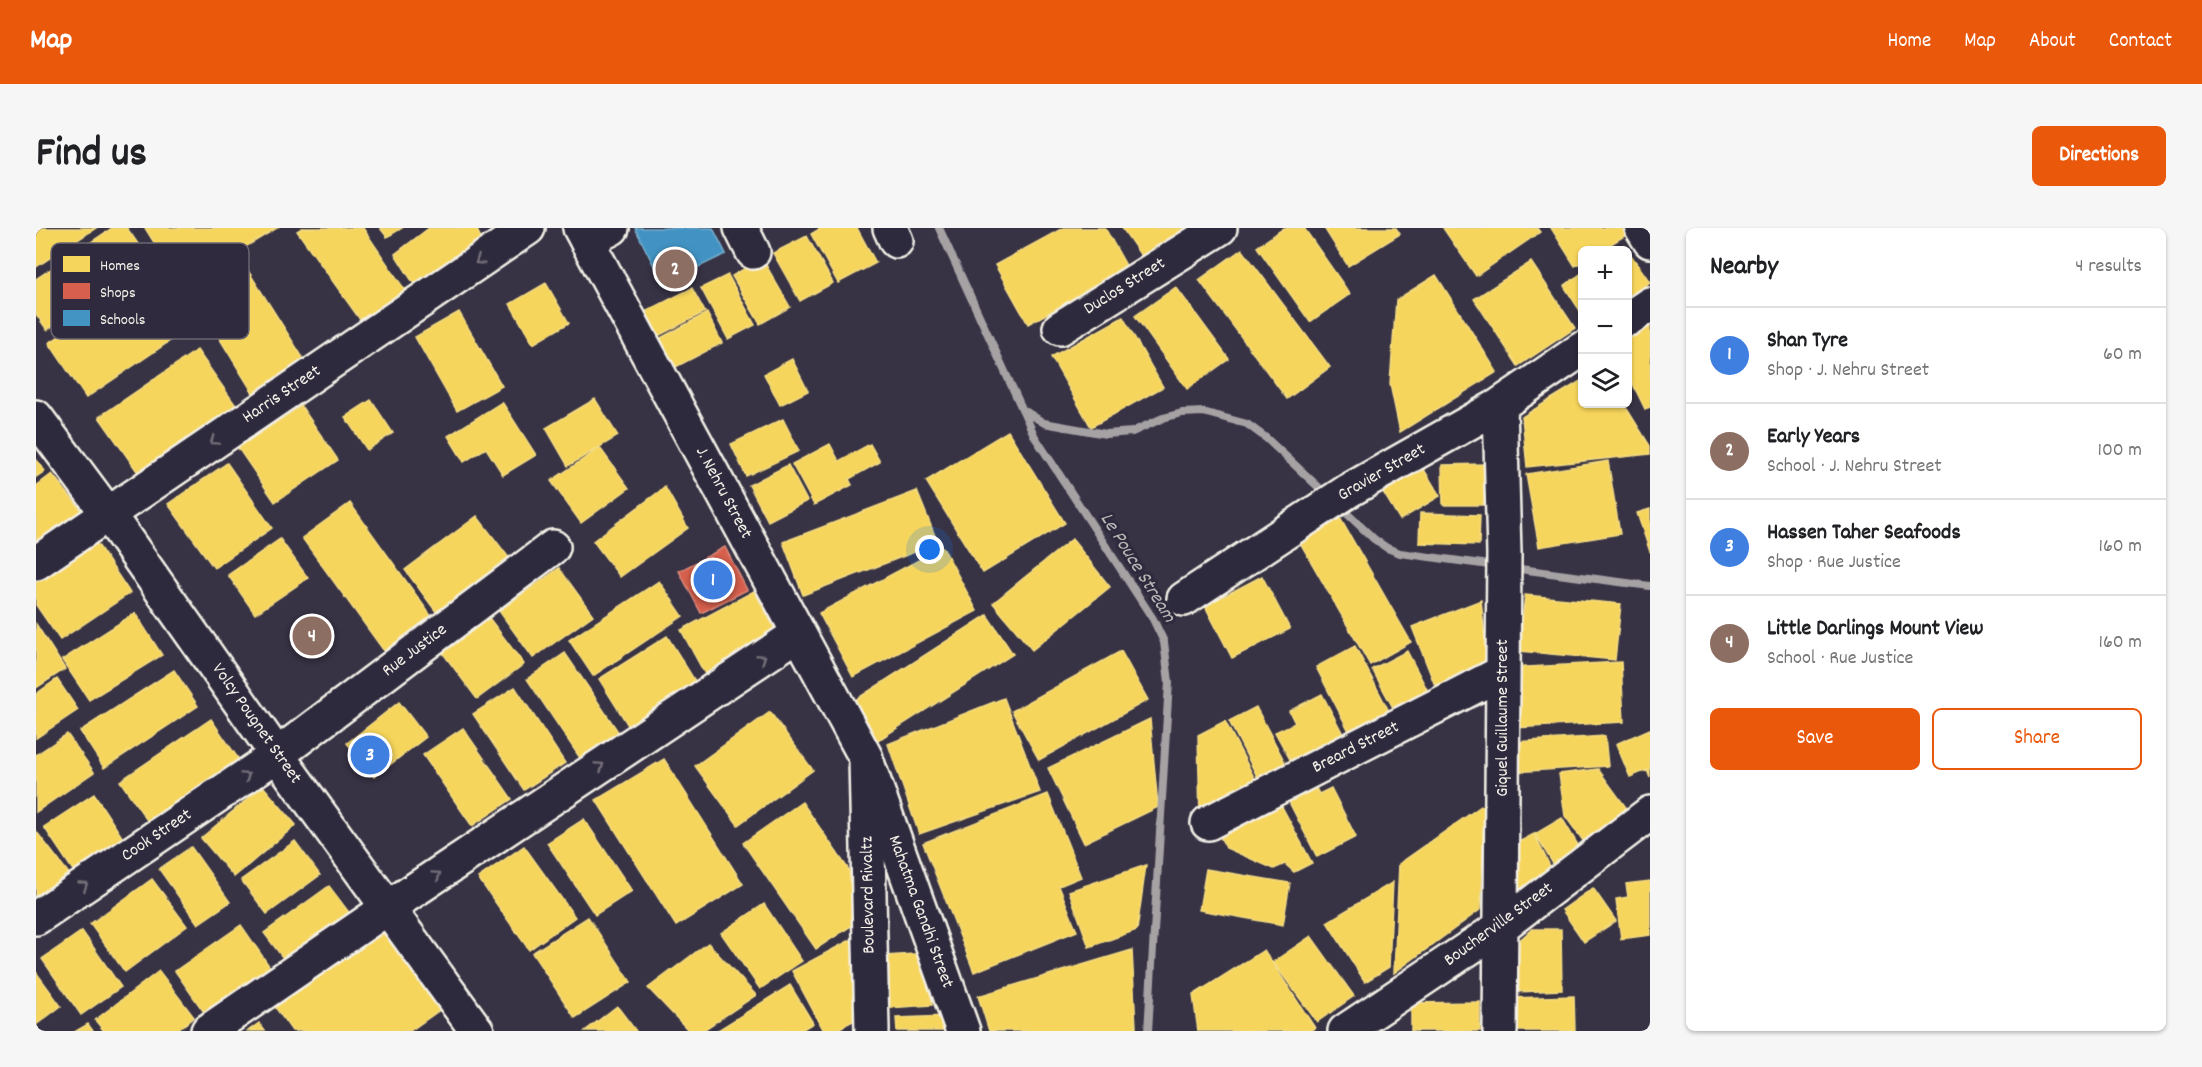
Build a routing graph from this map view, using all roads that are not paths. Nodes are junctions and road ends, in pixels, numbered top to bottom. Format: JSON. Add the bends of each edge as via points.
{"nodes":[{"id":1,"x":528,"y":228,"type":"edge"},
{"id":2,"x":1220,"y":228,"type":"edge"},
{"id":3,"x":1642,"y":228,"type":"edge"},
{"id":4,"x":593,"y":232,"type":"edge"},
{"id":5,"x":1650,"y":242,"type":"edge"},
{"id":6,"x":1650,"y":304,"type":"edge"},
{"id":7,"x":1632,"y":316,"type":"edge"},
{"id":8,"x":1060,"y":328,"type":"dead end"},
{"id":9,"x":1578,"y":353,"type":"edge"},
{"id":10,"x":1500,"y":405,"type":"junction"},
{"id":11,"x":36,"y":417,"type":"edge"},
{"id":12,"x":108,"y":513,"type":"junction"},
{"id":13,"x":553,"y":547,"type":"dead end"},
{"id":14,"x":36,"y":563,"type":"edge"},
{"id":15,"x":1184,"y":598,"type":"dead end"},
{"id":16,"x":798,"y":634,"type":"junction"},
{"id":17,"x":1503,"y":672,"type":"junction"},
{"id":18,"x":277,"y":755,"type":"junction"},
{"id":19,"x":866,"y":758,"type":"junction"},
{"id":20,"x":1650,"y":813,"type":"edge"},
{"id":21,"x":1208,"y":823,"type":"dead end"},
{"id":22,"x":389,"y":907,"type":"junction"},
{"id":23,"x":36,"y":918,"type":"edge"},
{"id":24,"x":1502,"y":926,"type":"junction"},
{"id":25,"x":208,"y":1031,"type":"edge"},
{"id":26,"x":477,"y":1031,"type":"edge"},
{"id":27,"x":872,"y":1031,"type":"edge"},
{"id":28,"x":963,"y":1031,"type":"edge"},
{"id":29,"x":1345,"y":1031,"type":"edge"},
{"id":30,"x":1500,"y":1031,"type":"edge"}],
"edges":[{"from":1,"to":12,"type":"street","name":"Harris Street","one_way":true},
{"from":2,"to":8,"type":"street","name":"Duclos Street"},
{"from":3,"to":5,"type":"street"},
{"from":4,"to":16,"type":"street","name":"J. Nehru Street"},
{"from":6,"to":7,"type":"street"},
{"from":9,"to":10,"type":"street","name":"Gravier Street"},
{"from":10,"to":15,"type":"street","name":"Gravier Street","via":[[1348,491]]},
{"from":10,"to":17,"type":"street","name":"Giquel Guillaume Street"},
{"from":11,"to":12,"type":"street","name":"Volcy Pougnet Street"},
{"from":12,"to":14,"type":"street","name":"Harris Street"},
{"from":12,"to":18,"type":"street","name":"Volcy Pougnet Street"},
{"from":13,"to":18,"type":"street","name":"Rue Justice"},
{"from":16,"to":19,"type":"street","name":"J. Nehru Street"},
{"from":22,"to":16,"type":"street","one_way":true},
{"from":17,"to":21,"type":"street","name":"Breard Street"},
{"from":17,"to":24,"type":"street","name":"Giquel Guillaume Street"},
{"from":18,"to":22,"type":"street","name":"Volcy Pougnet Street"},
{"from":23,"to":18,"type":"street","name":"Cook Street","one_way":true},
{"from":19,"to":27,"type":"street","name":"Boulevard Rivaltz"},
{"from":19,"to":28,"type":"street","name":"Mahatma Gandhi Street"},
{"from":20,"to":24,"type":"street","name":"Boucherville Street"},
{"from":22,"to":25,"type":"street"},
{"from":22,"to":26,"type":"street","name":"Volcy Pougnet Street"},
{"from":24,"to":29,"type":"street","name":"Boucherville Street"},
{"from":24,"to":30,"type":"street","name":"Giquel Guillaume Street"}]}
